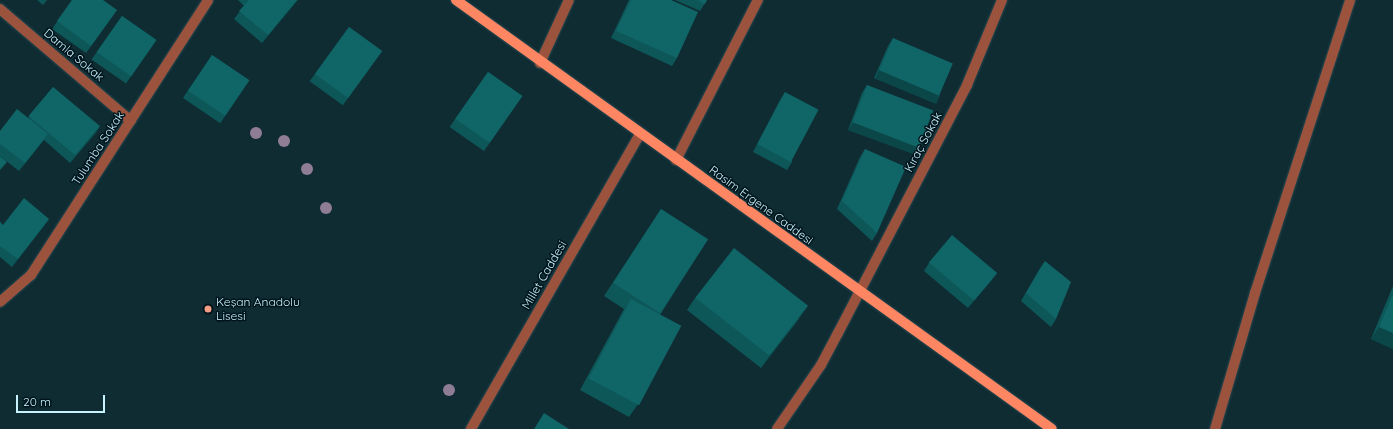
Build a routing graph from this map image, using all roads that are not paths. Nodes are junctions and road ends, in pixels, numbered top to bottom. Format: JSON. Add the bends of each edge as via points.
{"nodes":[{"id":1,"x":208,"y":0,"type":"edge"},
{"id":2,"x":456,"y":0,"type":"edge"},
{"id":3,"x":569,"y":0,"type":"edge"},
{"id":4,"x":758,"y":0,"type":"edge"},
{"id":5,"x":1002,"y":0,"type":"edge"},
{"id":6,"x":1350,"y":0,"type":"edge"},
{"id":7,"x":0,"y":9,"type":"edge"},
{"id":8,"x":540,"y":63,"type":"junction"},
{"id":9,"x":131,"y":121,"type":"junction"},
{"id":10,"x":640,"y":134,"type":"junction"},
{"id":11,"x":676,"y":160,"type":"junction"},
{"id":12,"x":859,"y":292,"type":"junction"},
{"id":13,"x":0,"y":302,"type":"edge"},
{"id":14,"x":471,"y":429,"type":"edge"},
{"id":15,"x":777,"y":429,"type":"edge"},
{"id":16,"x":1052,"y":429,"type":"edge"},
{"id":17,"x":1215,"y":429,"type":"edge"}],
"edges":[{"from":1,"to":9,"type":"street","name":"Tulumba Sokak"},
{"from":2,"to":8,"type":"main road","name":"Rasim Ergene Caddesi"},
{"from":3,"to":8,"type":"street"},
{"from":4,"to":11,"type":"street"},
{"from":5,"to":12,"type":"street","name":"Kıraç Sokak","via":[[967,85]]},
{"from":6,"to":17,"type":"street","via":[[1255,293]]},
{"from":7,"to":9,"type":"street","name":"Damla Sokak"},
{"from":8,"to":10,"type":"main road","name":"Rasim Ergene Caddesi"},
{"from":9,"to":13,"type":"street","name":"Tulumba Sokak","via":[[31,275]]},
{"from":10,"to":11,"type":"main road","name":"Rasim Ergene Caddesi"},
{"from":10,"to":14,"type":"street","name":"Millet Caddesi"},
{"from":11,"to":12,"type":"main road","name":"Rasim Ergene Caddesi"},
{"from":12,"to":15,"type":"street","name":"Kıraç Sokak","via":[[821,365]]},
{"from":12,"to":16,"type":"main road","name":"Rasim Ergene Caddesi"}]}
